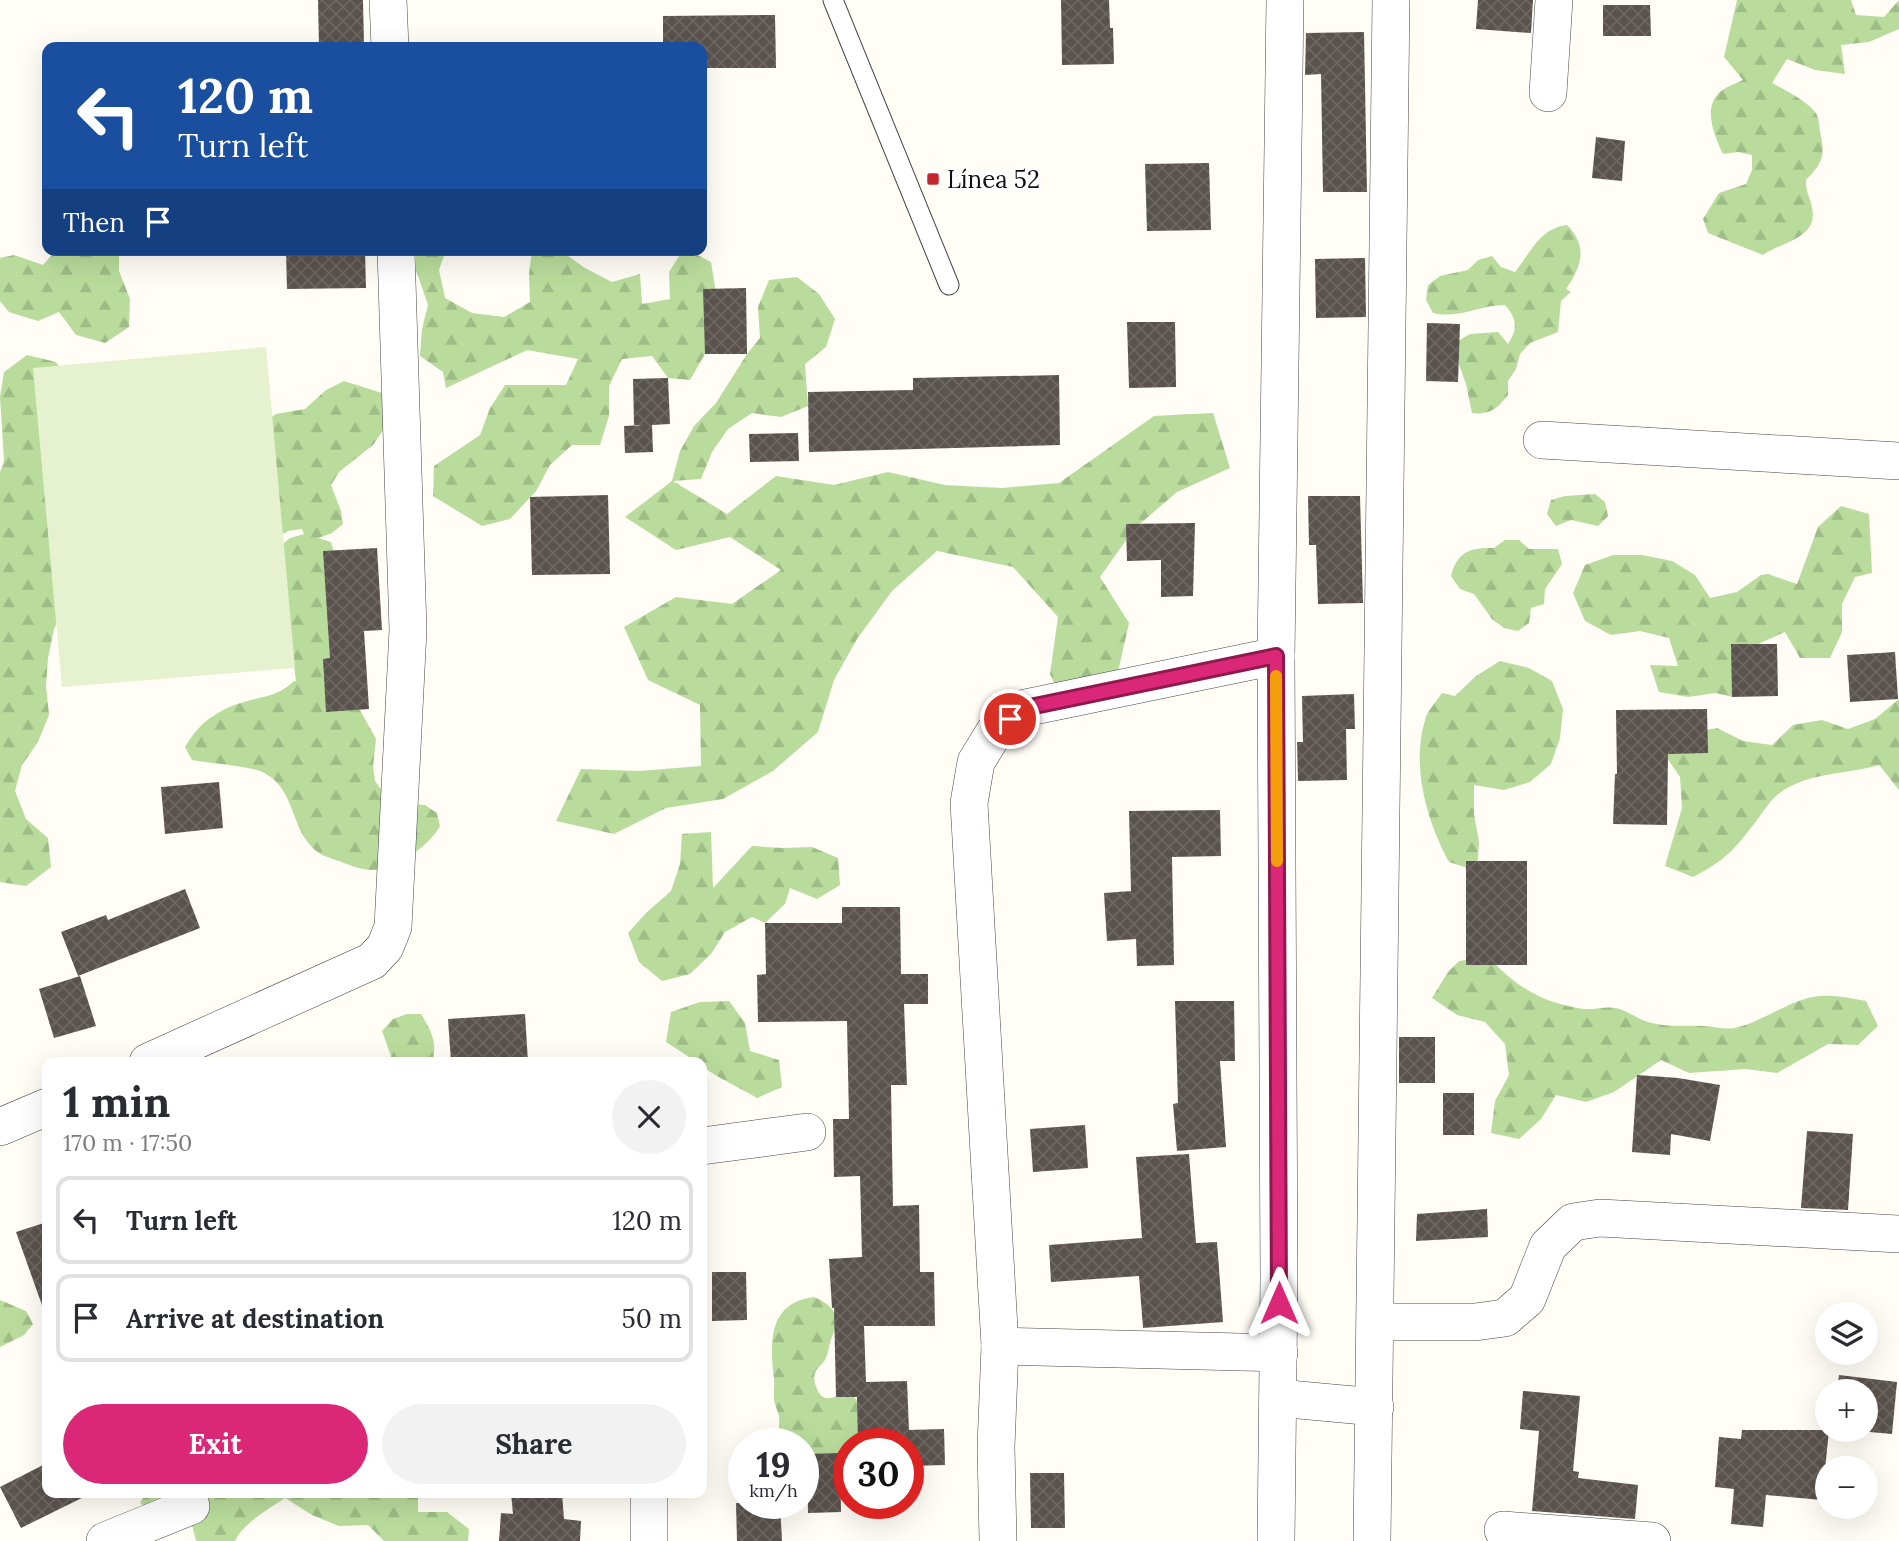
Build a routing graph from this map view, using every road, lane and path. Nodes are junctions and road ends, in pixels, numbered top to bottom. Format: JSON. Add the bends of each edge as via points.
{"nodes":[{"id":1,"x":388,"y":0,"type":"edge"},
{"id":2,"x":833,"y":0,"type":"edge"},
{"id":3,"x":1285,"y":0,"type":"edge"},
{"id":4,"x":1391,"y":0,"type":"edge"},
{"id":5,"x":1554,"y":0,"type":"edge"},
{"id":6,"x":390,"y":42,"type":"edge"},
{"id":7,"x":1548,"y":93,"type":"dead end"},
{"id":8,"x":396,"y":256,"type":"edge"},
{"id":9,"x":949,"y":285,"type":"dead end"},
{"id":10,"x":1542,"y":440,"type":"dead end"},
{"id":11,"x":1899,"y":461,"type":"edge"},
{"id":12,"x":1276,"y":656,"type":"junction"},
{"id":13,"x":159,"y":1057,"type":"edge"},
{"id":14,"x":42,"y":1109,"type":"edge"},
{"id":15,"x":0,"y":1127,"type":"edge"},
{"id":16,"x":807,"y":1132,"type":"dead end"},
{"id":17,"x":707,"y":1145,"type":"edge"},
{"id":18,"x":1899,"y":1234,"type":"edge"},
{"id":19,"x":1376,"y":1322,"type":"junction"},
{"id":20,"x":1000,"y":1346,"type":"junction"},
{"id":21,"x":1279,"y":1353,"type":"junction"},
{"id":22,"x":1278,"y":1398,"type":"junction"},
{"id":23,"x":1375,"y":1408,"type":"junction"},
{"id":24,"x":649,"y":1498,"type":"edge"},
{"id":25,"x":191,"y":1506,"type":"dead end"},
{"id":26,"x":1503,"y":1530,"type":"dead end"},
{"id":27,"x":105,"y":1541,"type":"edge"},
{"id":28,"x":649,"y":1541,"type":"edge"},
{"id":29,"x":998,"y":1541,"type":"edge"},
{"id":30,"x":1276,"y":1541,"type":"edge"},
{"id":31,"x":1373,"y":1541,"type":"edge"},
{"id":32,"x":1652,"y":1541,"type":"edge"}],
"edges":[{"from":1,"to":6,"type":"street"},
{"from":2,"to":9,"type":"lane"},
{"from":3,"to":12,"type":"street"},
{"from":4,"to":19,"type":"street"},
{"from":5,"to":7,"type":"street"},
{"from":8,"to":13,"type":"street","via":[[408,630],[393,927],[386,947],[372,961]]},
{"from":10,"to":11,"type":"street"},
{"from":12,"to":20,"type":"street","via":[[1025,708],[995,731],[976,762],[969,803]]},
{"from":12,"to":21,"type":"street"},
{"from":14,"to":15,"type":"street"},
{"from":16,"to":17,"type":"street"},
{"from":18,"to":19,"type":"street","via":[[1600,1218],[1573,1222],[1548,1246],[1527,1299],[1505,1318]]},
{"from":19,"to":23,"type":"street"},
{"from":20,"to":21,"type":"street"},
{"from":20,"to":29,"type":"street"},
{"from":21,"to":22,"type":"street"},
{"from":22,"to":23,"type":"street"},
{"from":22,"to":30,"type":"street"},
{"from":23,"to":31,"type":"street"},
{"from":24,"to":28,"type":"street"},
{"from":25,"to":27,"type":"street"},
{"from":26,"to":32,"type":"street"}]}
